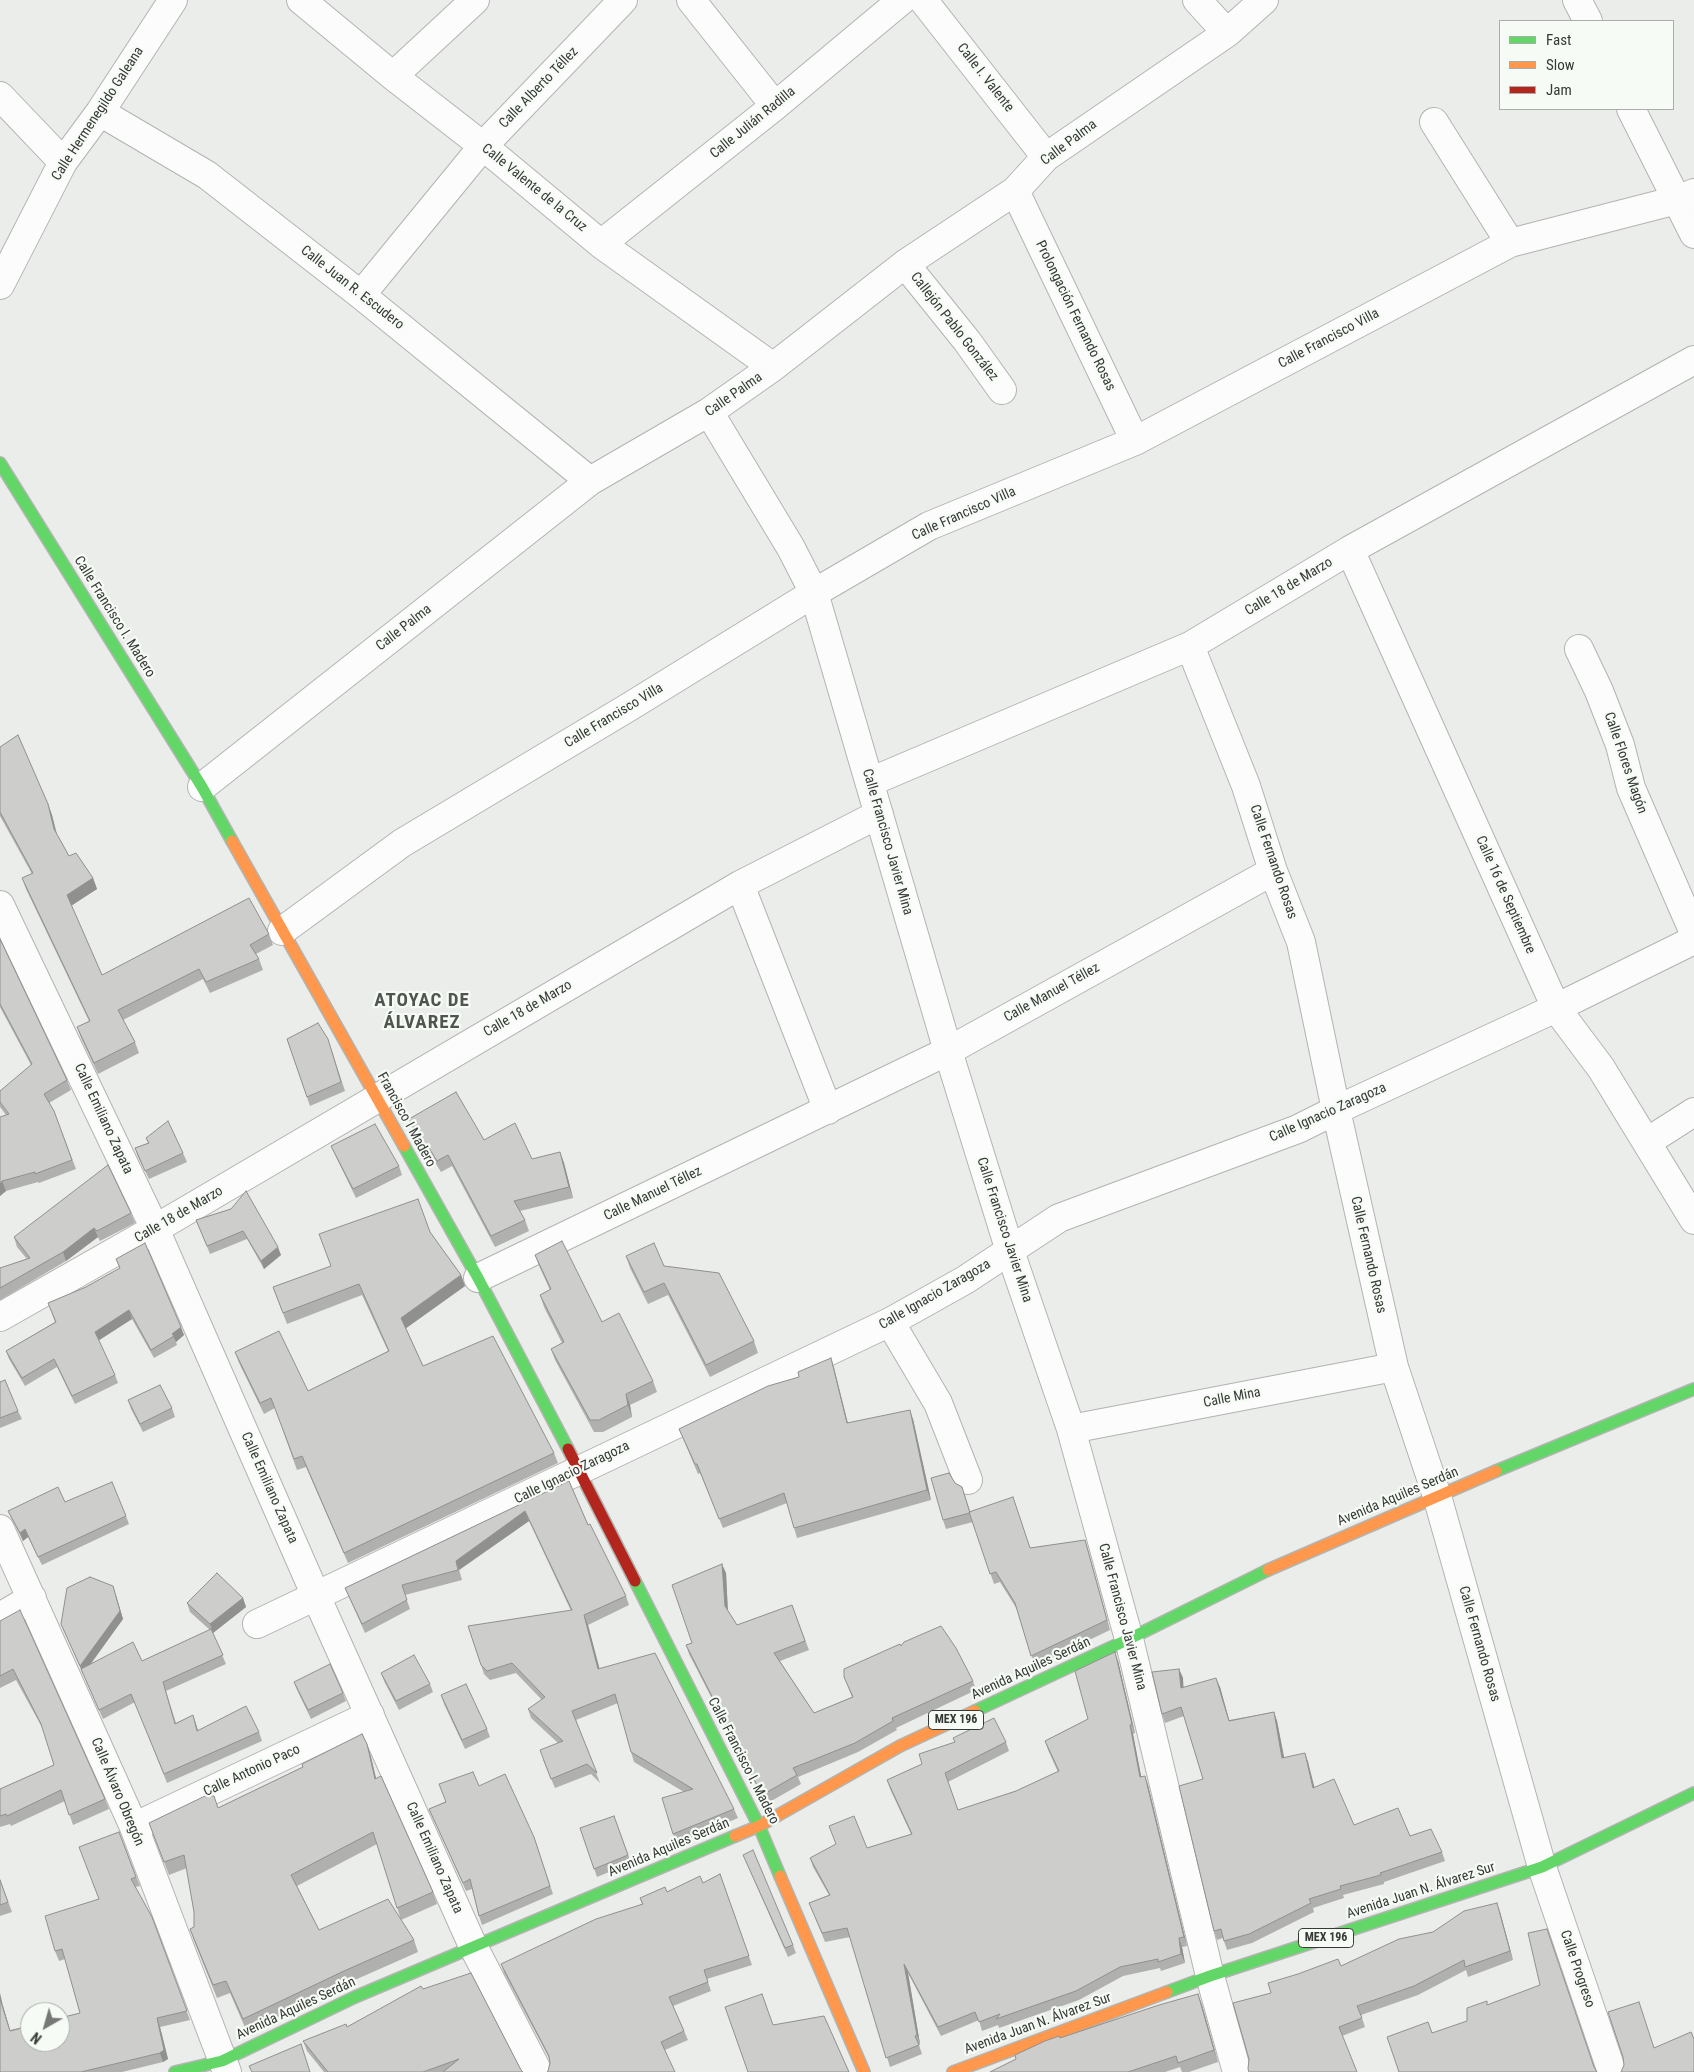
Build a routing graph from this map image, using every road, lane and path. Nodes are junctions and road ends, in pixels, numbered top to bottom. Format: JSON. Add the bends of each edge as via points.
{"nodes":[{"id":1,"x":173,"y":0,"type":"edge"},
{"id":2,"x":301,"y":0,"type":"edge"},
{"id":3,"x":475,"y":0,"type":"edge"},
{"id":4,"x":623,"y":0,"type":"edge"},
{"id":5,"x":692,"y":0,"type":"edge"},
{"id":6,"x":902,"y":0,"type":"edge"},
{"id":7,"x":923,"y":0,"type":"edge"},
{"id":8,"x":1197,"y":0,"type":"edge"},
{"id":9,"x":1264,"y":0,"type":"edge"},
{"id":10,"x":1578,"y":0,"type":"edge"},
{"id":11,"x":1588,"y":20,"type":"edge"},
{"id":12,"x":1227,"y":33,"type":"junction"},
{"id":13,"x":393,"y":76,"type":"junction"},
{"id":14,"x":0,"y":96,"type":"edge"},
{"id":15,"x":775,"y":106,"type":"junction"},
{"id":16,"x":1632,"y":110,"type":"edge"},
{"id":17,"x":100,"y":112,"type":"junction"},
{"id":18,"x":1434,"y":122,"type":"dead end"},
{"id":19,"x":483,"y":146,"type":"junction"},
{"id":20,"x":1046,"y":157,"type":"junction"},
{"id":21,"x":63,"y":162,"type":"junction"},
{"id":22,"x":1015,"y":191,"type":"junction"},
{"id":23,"x":1685,"y":197,"type":"edge"},
{"id":24,"x":1694,"y":234,"type":"edge"},
{"id":25,"x":1510,"y":243,"type":"junction"},
{"id":26,"x":601,"y":244,"type":"junction"},
{"id":27,"x":905,"y":264,"type":"junction"},
{"id":28,"x":0,"y":285,"type":"edge"},
{"id":29,"x":361,"y":294,"type":"junction"},
{"id":30,"x":1694,"y":360,"type":"edge"},
{"id":31,"x":773,"y":367,"type":"junction"},
{"id":32,"x":1002,"y":390,"type":"dead end"},
{"id":33,"x":709,"y":412,"type":"junction"},
{"id":34,"x":1135,"y":441,"type":"junction"},
{"id":35,"x":0,"y":463,"type":"edge"},
{"id":36,"x":590,"y":481,"type":"junction"},
{"id":37,"x":1350,"y":550,"type":"junction"},
{"id":38,"x":814,"y":592,"type":"junction"},
{"id":39,"x":1190,"y":646,"type":"junction"},
{"id":40,"x":1580,"y":649,"type":"dead end"},
{"id":41,"x":870,"y":782,"type":"junction"},
{"id":42,"x":202,"y":787,"type":"junction"},
{"id":43,"x":879,"y":814,"type":"junction"},
{"id":44,"x":1273,"y":871,"type":"junction"},
{"id":45,"x":740,"y":885,"type":"junction"},
{"id":46,"x":0,"y":904,"type":"edge"},
{"id":47,"x":282,"y":931,"type":"junction"},
{"id":48,"x":1694,"y":932,"type":"edge"},
{"id":49,"x":1694,"y":940,"type":"edge"},
{"id":50,"x":1556,"y":1008,"type":"junction"},
{"id":51,"x":948,"y":1051,"type":"junction"},
{"id":52,"x":376,"y":1099,"type":"junction"},
{"id":53,"x":828,"y":1110,"type":"junction"},
{"id":54,"x":1336,"y":1110,"type":"junction"},
{"id":55,"x":1694,"y":1112,"type":"edge"},
{"id":56,"x":1647,"y":1142,"type":"junction"},
{"id":57,"x":1694,"y":1220,"type":"edge"},
{"id":58,"x":155,"y":1230,"type":"junction"},
{"id":59,"x":1010,"y":1251,"type":"junction"},
{"id":60,"x":478,"y":1278,"type":"junction"},
{"id":61,"x":0,"y":1317,"type":"edge"},
{"id":62,"x":890,"y":1322,"type":"junction"},
{"id":63,"x":1394,"y":1367,"type":"junction"},
{"id":64,"x":1694,"y":1389,"type":"edge"},
{"id":65,"x":1071,"y":1429,"type":"junction"},
{"id":66,"x":579,"y":1470,"type":"junction"},
{"id":67,"x":968,"y":1480,"type":"dead end"},
{"id":68,"x":1437,"y":1496,"type":"junction"},
{"id":69,"x":0,"y":1529,"type":"edge"},
{"id":70,"x":316,"y":1596,"type":"junction"},
{"id":71,"x":32,"y":1598,"type":"junction"},
{"id":72,"x":0,"y":1617,"type":"edge"},
{"id":73,"x":257,"y":1624,"type":"dead end"},
{"id":74,"x":1129,"y":1639,"type":"junction"},
{"id":75,"x":370,"y":1715,"type":"junction"},
{"id":76,"x":1694,"y":1793,"type":"edge"},
{"id":77,"x":759,"y":1826,"type":"junction"},
{"id":78,"x":134,"y":1827,"type":"junction"},
{"id":79,"x":1542,"y":1867,"type":"junction"},
{"id":80,"x":473,"y":1946,"type":"junction"},
{"id":81,"x":1210,"y":1976,"type":"junction"},
{"id":82,"x":224,"y":2066,"type":"edge"},
{"id":83,"x":175,"y":2072,"type":"edge"},
{"id":84,"x":538,"y":2072,"type":"edge"},
{"id":85,"x":864,"y":2072,"type":"edge"},
{"id":86,"x":953,"y":2072,"type":"edge"},
{"id":87,"x":1236,"y":2072,"type":"edge"},
{"id":88,"x":1612,"y":2072,"type":"edge"}],
"edges":[{"from":1,"to":17,"type":"street","name":"Calle Hermenegildo Galeana"},
{"from":2,"to":13,"type":"street","name":"Calle Valente de la Cruz"},
{"from":3,"to":13,"type":"street"},
{"from":4,"to":19,"type":"street","name":"Calle Alberto Téllez"},
{"from":5,"to":15,"type":"street"},
{"from":6,"to":15,"type":"street","name":"Calle Julián Radilla"},
{"from":7,"to":20,"type":"street","name":"Calle I. Valente"},
{"from":8,"to":12,"type":"street"},
{"from":9,"to":12,"type":"street","name":"Calle Palma"},
{"from":10,"to":11,"type":"street"},
{"from":12,"to":20,"type":"street","name":"Calle Palma"},
{"from":13,"to":19,"type":"street","name":"Calle Valente de la Cruz"},
{"from":14,"to":21,"type":"street"},
{"from":15,"to":26,"type":"street","name":"Calle Julián Radilla"},
{"from":16,"to":23,"type":"street"},
{"from":17,"to":21,"type":"street","name":"Calle Hermenegildo Galeana"},
{"from":17,"to":29,"type":"street","name":"Calle Juan R. Escudero","via":[[206,175]]},
{"from":18,"to":25,"type":"street"},
{"from":19,"to":26,"type":"street","name":"Calle Valente de la Cruz"},
{"from":19,"to":29,"type":"street","name":"Calle Alberto Téllez"},
{"from":20,"to":22,"type":"street","name":"Calle Palma"},
{"from":21,"to":28,"type":"street","name":"Calle Hermenegildo Galeana"},
{"from":22,"to":27,"type":"street","name":"Calle Palma"},
{"from":22,"to":34,"type":"street","name":"Prolongación Fernando Rosas"},
{"from":23,"to":24,"type":"street"},
{"from":23,"to":25,"type":"street","name":"Calle Francisco Villa"},
{"from":25,"to":34,"type":"street","name":"Calle Francisco Villa"},
{"from":26,"to":31,"type":"street","name":"Calle Valente de la Cruz"},
{"from":27,"to":31,"type":"street","name":"Calle Palma"},
{"from":27,"to":32,"type":"street","name":"Callejón Pablo González"},
{"from":29,"to":36,"type":"street","name":"Calle Juan R. Escudero"},
{"from":30,"to":37,"type":"street","name":"Calle 18 de Marzo"},
{"from":31,"to":33,"type":"street","name":"Calle Palma"},
{"from":33,"to":36,"type":"street","name":"Calle Palma"},
{"from":33,"to":38,"type":"street","name":"Calle Francisco Javier Mina"},
{"from":34,"to":38,"type":"street","name":"Calle Francisco Villa","via":[[929,526]]},
{"from":35,"to":42,"type":"main road","name":"Calle Francisco I. Madero"},
{"from":36,"to":42,"type":"street","name":"Calle Palma"},
{"from":37,"to":39,"type":"street","name":"Calle 18 de Marzo"},
{"from":37,"to":50,"type":"street","name":"Calle 16 de Septiembre"},
{"from":38,"to":41,"type":"street","name":"Calle Francisco Javier Mina"},
{"from":38,"to":47,"type":"street","name":"Calle Francisco Villa","via":[[402,843]]},
{"from":39,"to":41,"type":"street","name":"Calle 18 de Marzo"},
{"from":39,"to":44,"type":"street","name":"Calle Fernando Rosas","via":[[1246,786]]},
{"from":40,"to":48,"type":"street","name":"Calle Flores Magón","via":[[1620,745],[1631,788]]},
{"from":41,"to":43,"type":"street","name":"Calle Francisco Javier Mina"},
{"from":42,"to":47,"type":"main road","name":"Francisco I Madero"},
{"from":43,"to":45,"type":"street","name":"Calle 18 de Marzo"},
{"from":43,"to":51,"type":"street","name":"Calle Francisco Javier Mina"},
{"from":44,"to":51,"type":"street","name":"Calle Manuel Téllez"},
{"from":44,"to":54,"type":"street","name":"Calle Fernando Rosas","via":[[1301,942]]},
{"from":45,"to":52,"type":"street","name":"Calle 18 de Marzo"},
{"from":45,"to":53,"type":"street"},
{"from":46,"to":58,"type":"street","name":"Calle Emiliano Zapata"},
{"from":47,"to":52,"type":"main road","name":"Francisco I Madero"},
{"from":49,"to":50,"type":"street","name":"Calle Ignacio Zaragoza"},
{"from":50,"to":54,"type":"street","name":"Calle Ignacio Zaragoza"},
{"from":50,"to":56,"type":"street","name":"Calle 16 de Septiembre","via":[[1601,1068]]},
{"from":51,"to":53,"type":"street","name":"Calle Manuel Téllez"},
{"from":51,"to":59,"type":"street","name":"Calle Francisco Javier Mina"},
{"from":52,"to":58,"type":"street","name":"Calle 18 de Marzo"},
{"from":52,"to":60,"type":"main road","name":"Francisco I Madero"},
{"from":53,"to":60,"type":"street","name":"Calle Manuel Téllez"},
{"from":54,"to":59,"type":"street","name":"Calle Ignacio Zaragoza","via":[[1298,1129],[1059,1218]]},
{"from":54,"to":63,"type":"street","name":"Calle Fernando Rosas"},
{"from":55,"to":56,"type":"street"},
{"from":56,"to":57,"type":"street","name":"Calle 16 de Septiembre"},
{"from":58,"to":61,"type":"street","name":"Calle 18 de Marzo"},
{"from":58,"to":70,"type":"street","name":"Calle Emiliano Zapata"},
{"from":59,"to":62,"type":"street","name":"Calle Ignacio Zaragoza"},
{"from":59,"to":65,"type":"street","name":"Calle Francisco Javier Mina"},
{"from":60,"to":66,"type":"main road","name":"Francisco I Madero"},
{"from":62,"to":66,"type":"street","name":"Calle Ignacio Zaragoza"},
{"from":62,"to":67,"type":"street","via":[[938,1403]]},
{"from":63,"to":65,"type":"street","name":"Calle Mina"},
{"from":63,"to":68,"type":"street","name":"Calle Fernando Rosas"},
{"from":64,"to":68,"type":"main road","name":"Avenida Aquiles Serdán","number":"MEX 196"},
{"from":65,"to":74,"type":"street","name":"Calle Francisco Javier Mina"},
{"from":66,"to":70,"type":"street","name":"Calle Ignacio Zaragoza"},
{"from":66,"to":77,"type":"main road","name":"Calle Francisco I. Madero"},
{"from":68,"to":74,"type":"main road","name":"Avenida Aquiles Serdán","number":"MEX 196","via":[[1255,1575]]},
{"from":68,"to":79,"type":"street","name":"Calle Fernando Rosas"},
{"from":69,"to":71,"type":"street","name":"Calle Álvaro Obregón"},
{"from":70,"to":73,"type":"street","name":"Calle Ignacio Zaragoza"},
{"from":70,"to":75,"type":"street","name":"Calle Emiliano Zapata"},
{"from":71,"to":72,"type":"street"},
{"from":71,"to":78,"type":"street","name":"Calle Álvaro Obregón"},
{"from":74,"to":77,"type":"main road","name":"Avenida Aquiles Serdán","number":"MEX 196","via":[[900,1746]]},
{"from":74,"to":81,"type":"street","name":"Calle Francisco Javier Mina"},
{"from":75,"to":78,"type":"street","name":"Calle Antonio Paco"},
{"from":75,"to":80,"type":"street","name":"Calle Emiliano Zapata"},
{"from":76,"to":79,"type":"main road","name":"Avenida Juan N. Álvarez Sur","number":"MEX 196"},
{"from":77,"to":80,"type":"main road","name":"Avenida Aquiles Serdán","number":"MEX 196"},
{"from":77,"to":85,"type":"main road","name":"Calle Francisco I. Madero"},
{"from":78,"to":82,"type":"street","name":"Calle Álvaro Obregón"},
{"from":79,"to":81,"type":"main road","name":"Avenida Juan N. Álvarez Sur","number":"MEX 196"},
{"from":79,"to":88,"type":"street","name":"Calle Progreso"},
{"from":80,"to":82,"type":"main road","name":"Avenida Aquiles Serdán","number":"MEX 196","via":[[355,1997]]},
{"from":80,"to":84,"type":"street","name":"Calle Emiliano Zapata"},
{"from":81,"to":86,"type":"main road","name":"Avenida Juan N. Álvarez Sur","number":"MEX 196"},
{"from":81,"to":87,"type":"street","name":"Calle Francisco Javier Mina"},
{"from":82,"to":83,"type":"main road","number":"MEX 196"}]}
